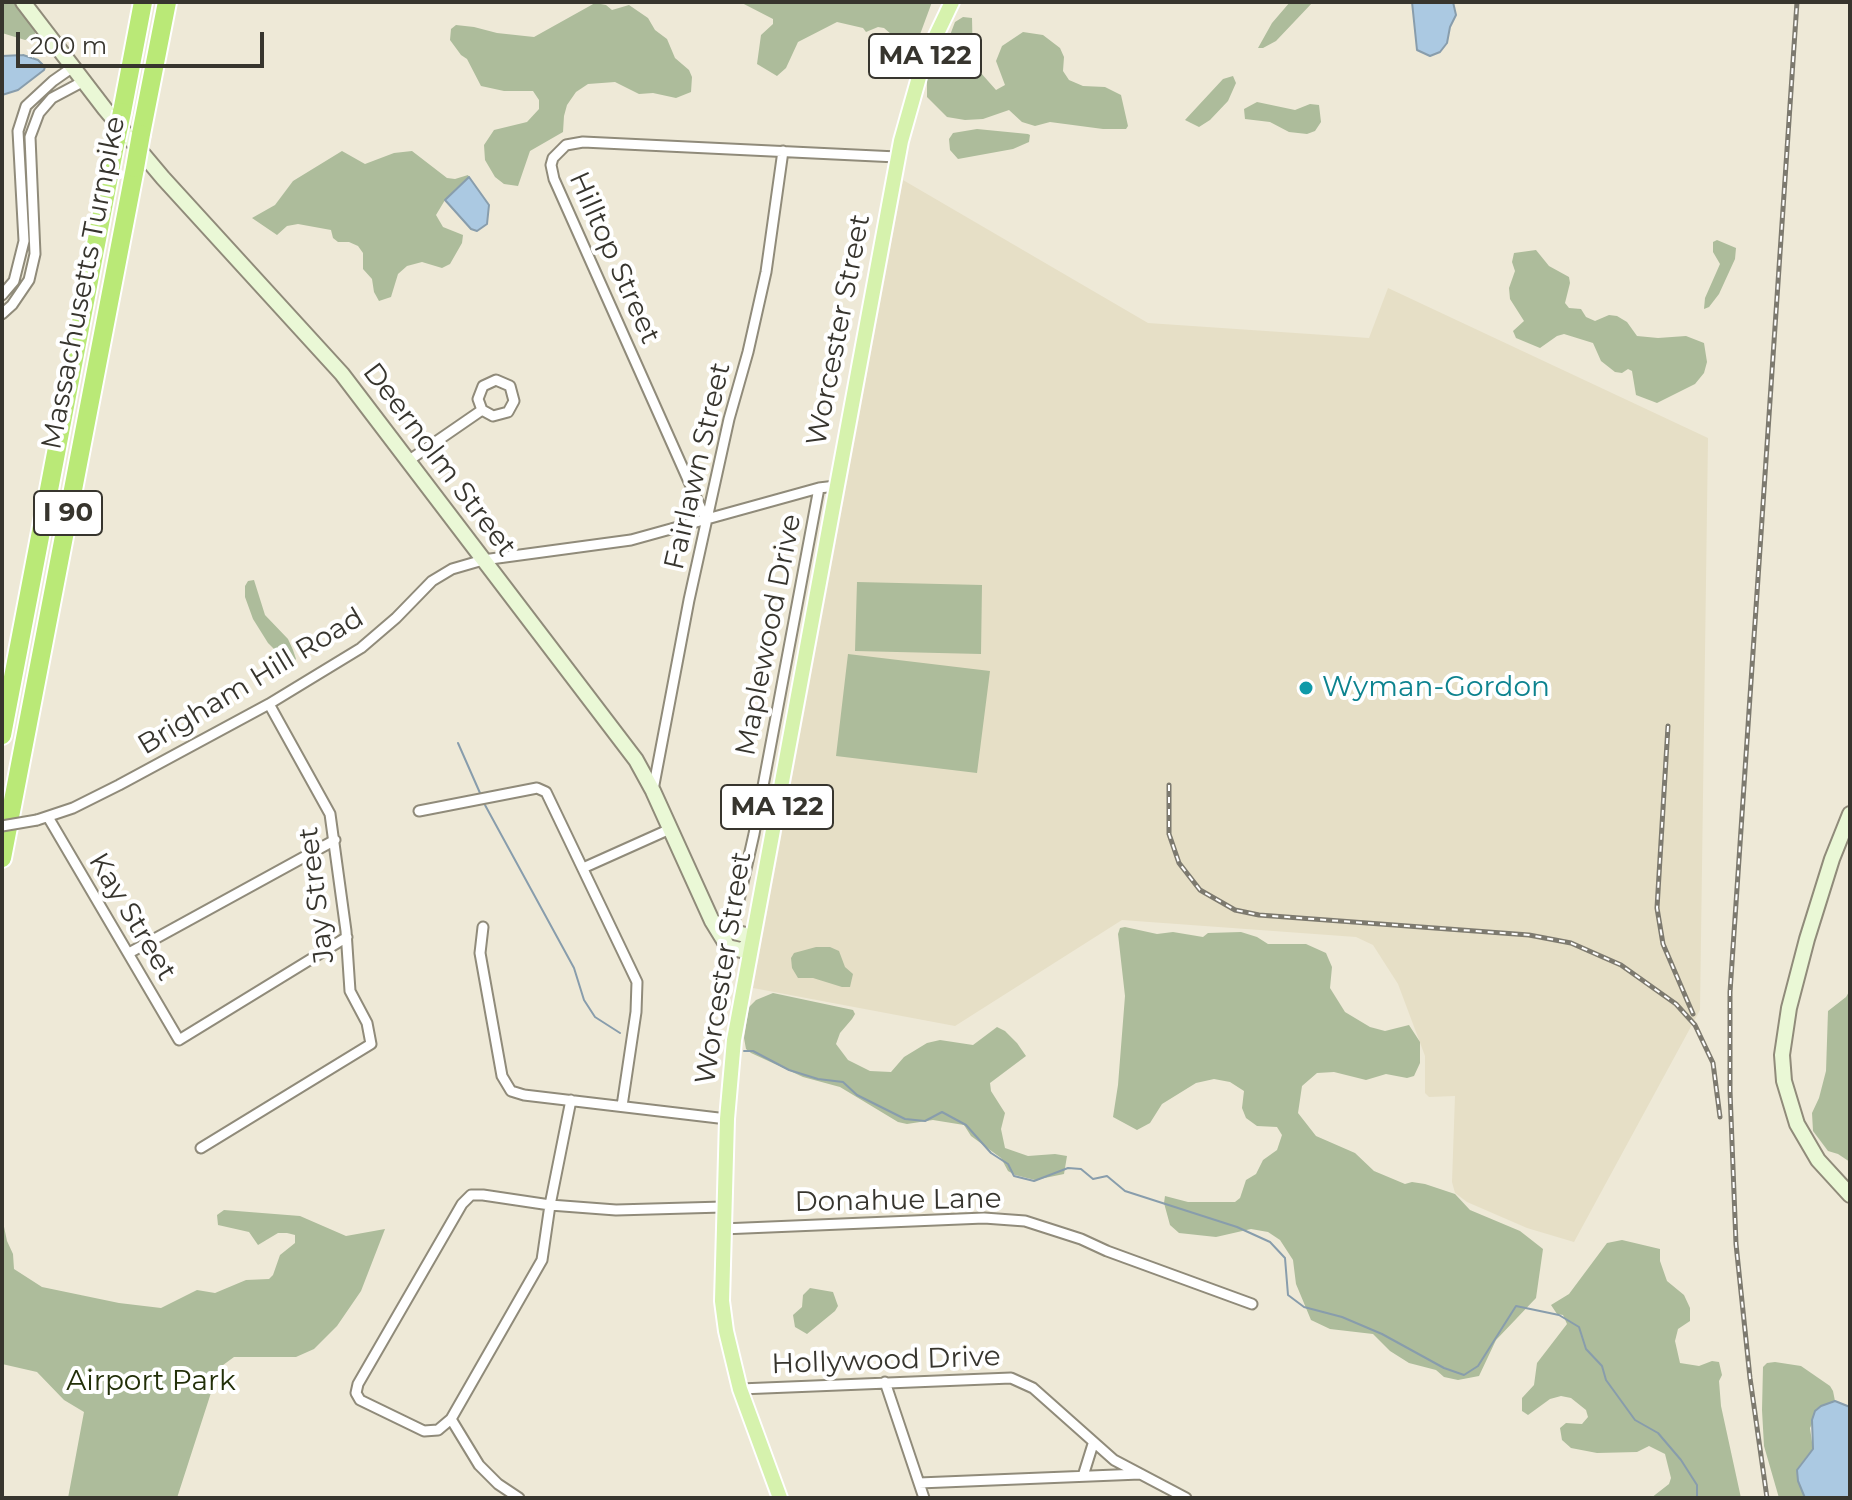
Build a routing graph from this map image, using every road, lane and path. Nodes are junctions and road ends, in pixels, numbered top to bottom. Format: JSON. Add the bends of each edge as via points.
{"nodes":[{"id":1,"x":23,"y":2,"type":"edge"},
{"id":2,"x":143,"y":2,"type":"edge"},
{"id":3,"x":167,"y":2,"type":"edge"},
{"id":4,"x":952,"y":2,"type":"edge"},
{"id":5,"x":73,"y":67,"type":"junction"},
{"id":6,"x":84,"y":81,"type":"junction"},
{"id":7,"x":783,"y":151,"type":"junction"},
{"id":8,"x":897,"y":157,"type":"junction"},
{"id":9,"x":2,"y":295,"type":"edge"},
{"id":10,"x":2,"y":314,"type":"edge"},
{"id":11,"x":482,"y":410,"type":"junction"},
{"id":12,"x":408,"y":461,"type":"junction"},
{"id":13,"x":836,"y":486,"type":"junction"},
{"id":14,"x":819,"y":488,"type":"junction"},
{"id":15,"x":706,"y":520,"type":"junction"},
{"id":16,"x":483,"y":560,"type":"junction"},
{"id":17,"x":269,"y":704,"type":"junction"},
{"id":18,"x":2,"y":735,"type":"edge"},
{"id":19,"x":653,"y":791,"type":"junction"},
{"id":20,"x":419,"y":811,"type":"dead end"},
{"id":21,"x":1850,"y":814,"type":"edge"},
{"id":22,"x":48,"y":817,"type":"junction"},
{"id":23,"x":2,"y":826,"type":"edge"},
{"id":24,"x":670,"y":829,"type":"junction"},
{"id":25,"x":335,"y":840,"type":"junction"},
{"id":26,"x":2,"y":858,"type":"edge"},
{"id":27,"x":583,"y":868,"type":"junction"},
{"id":28,"x":712,"y":921,"type":"junction"},
{"id":29,"x":483,"y":927,"type":"dead end"},
{"id":30,"x":732,"y":931,"type":"junction"},
{"id":31,"x":347,"y":937,"type":"junction"},
{"id":32,"x":751,"y":944,"type":"junction"},
{"id":33,"x":129,"y":953,"type":"junction"},
{"id":34,"x":571,"y":1100,"type":"junction"},
{"id":35,"x":622,"y":1106,"type":"junction"},
{"id":36,"x":727,"y":1119,"type":"junction"},
{"id":37,"x":201,"y":1148,"type":"dead end"},
{"id":38,"x":1850,"y":1195,"type":"edge"},
{"id":39,"x":550,"y":1205,"type":"junction"},
{"id":40,"x":723,"y":1207,"type":"junction"},
{"id":41,"x":722,"y":1229,"type":"junction"},
{"id":42,"x":1252,"y":1304,"type":"dead end"},
{"id":43,"x":885,"y":1382,"type":"junction"},
{"id":44,"x":740,"y":1389,"type":"junction"},
{"id":45,"x":451,"y":1419,"type":"junction"},
{"id":46,"x":1093,"y":1444,"type":"junction"},
{"id":47,"x":1140,"y":1474,"type":"junction"},
{"id":48,"x":1083,"y":1476,"type":"junction"},
{"id":49,"x":919,"y":1483,"type":"junction"},
{"id":50,"x":519,"y":1498,"type":"edge"},
{"id":51,"x":780,"y":1498,"type":"edge"},
{"id":52,"x":924,"y":1498,"type":"edge"},
{"id":53,"x":1186,"y":1498,"type":"edge"}],
"edges":[{"from":1,"to":5,"type":"street","name":"Deernolm Street"},
{"from":2,"to":18,"type":"highway","name":"Massachusetts Turnpike","number":"I 90","bridge":true},
{"from":3,"to":26,"type":"highway","name":"Massachusetts Turnpike","number":"I 90","bridge":true},
{"from":4,"to":8,"type":"main road","name":"Worcester Street","number":"MA 122","via":[[927,52]]},
{"from":5,"to":6,"type":"street","name":"Deernolm Street"},
{"from":5,"to":9,"type":"street","via":[[26,106],[18,131],[24,241],[14,281]]},
{"from":6,"to":10,"type":"street","via":[[52,98],[30,137],[35,254],[29,280]]},
{"from":6,"to":12,"type":"street","name":"Deernolm Street","via":[[163,178],[342,374]]},
{"from":7,"to":8,"type":"street","name":"Hilltop Street"},
{"from":7,"to":15,"type":"street","name":"Fairlawn Street","via":[[766,272]]},
{"from":7,"to":15,"type":"street","name":"Hilltop Street","via":[[577,142],[556,153],[551,165]]},
{"from":8,"to":13,"type":"main road","name":"Worcester Street","number":"MA 122"},
{"from":11,"to":11,"type":"street","via":[[478,399],[483,386],[496,380],[510,386],[514,401],[508,412],[493,416]]},
{"from":11,"to":12,"type":"street"},
{"from":12,"to":16,"type":"street","name":"Deernolm Street"},
{"from":13,"to":14,"type":"street","name":"Brigham Hill Road"},
{"from":13,"to":32,"type":"main road","name":"Worcester Street","number":"MA 122"},
{"from":14,"to":15,"type":"street","name":"Brigham Hill Road"},
{"from":14,"to":30,"type":"street","name":"Maplewood Drive"},
{"from":15,"to":16,"type":"street","name":"Brigham Hill Road","via":[[624,542]]},
{"from":15,"to":19,"type":"street","name":"Fairlawn Street"},
{"from":16,"to":17,"type":"street","name":"Brigham Hill Road","via":[[437,577],[361,648]]},
{"from":16,"to":19,"type":"street","name":"Deernolm Street","via":[[627,746]]},
{"from":17,"to":22,"type":"street","name":"Brigham Hill Road"},
{"from":17,"to":25,"type":"street","name":"Jay Street","via":[[328,807]]},
{"from":19,"to":24,"type":"street","name":"Deernolm Street"},
{"from":20,"to":27,"type":"street","via":[[540,788]]},
{"from":21,"to":38,"type":"street","via":[[1817,903],[1782,1055],[1797,1124],[1818,1160]]},
{"from":22,"to":23,"type":"street","name":"Brigham Hill Road","bridge":true},
{"from":22,"to":33,"type":"street","name":"Kay Street"},
{"from":24,"to":27,"type":"street"},
{"from":24,"to":28,"type":"street","name":"Deernolm Street"},
{"from":25,"to":31,"type":"street","name":"Jay Street"},
{"from":25,"to":33,"type":"street"},
{"from":27,"to":35,"type":"street","via":[[637,982]]},
{"from":28,"to":30,"type":"street"},
{"from":28,"to":32,"type":"street","name":"Deernolm Street","via":[[728,947],[741,950]]},
{"from":29,"to":34,"type":"street","via":[[480,953],[506,1085],[524,1095]]},
{"from":30,"to":32,"type":"street","via":[[745,935]]},
{"from":31,"to":33,"type":"street","name":"Kay Street","via":[[179,1039]]},
{"from":31,"to":37,"type":"street","name":"Jay Street","via":[[351,995],[371,1043]]},
{"from":32,"to":36,"type":"main road","name":"Worcester Street","number":"MA 122"},
{"from":34,"to":35,"type":"street"},
{"from":34,"to":39,"type":"street"},
{"from":35,"to":36,"type":"street"},
{"from":36,"to":40,"type":"main road","name":"Worcester Street","number":"MA 122"},
{"from":39,"to":40,"type":"street","via":[[616,1210]]},
{"from":39,"to":45,"type":"street","via":[[537,1273]]},
{"from":39,"to":45,"type":"street","via":[[478,1194],[465,1200],[357,1386],[360,1400],[421,1430],[435,1431]]},
{"from":40,"to":41,"type":"main road","name":"Worcester Street","number":"MA 122"},
{"from":41,"to":42,"type":"street","name":"Donahue Lane","via":[[984,1218],[1030,1222]]},
{"from":41,"to":44,"type":"main road","name":"Worcester Street","number":"MA 122","via":[[723,1316]]},
{"from":43,"to":44,"type":"street","name":"Hollywood Drive"},
{"from":43,"to":46,"type":"street","name":"Hollywood Drive","via":[[1019,1380]]},
{"from":43,"to":49,"type":"street"},
{"from":44,"to":51,"type":"main road","name":"Worcester Street","number":"MA 122"},
{"from":45,"to":50,"type":"street","via":[[479,1465]]},
{"from":46,"to":47,"type":"street","name":"Hollywood Drive"},
{"from":46,"to":48,"type":"street"},
{"from":47,"to":48,"type":"street"},
{"from":47,"to":53,"type":"street","name":"Hollywood Drive"},
{"from":48,"to":49,"type":"street"},
{"from":49,"to":52,"type":"street"}]}
